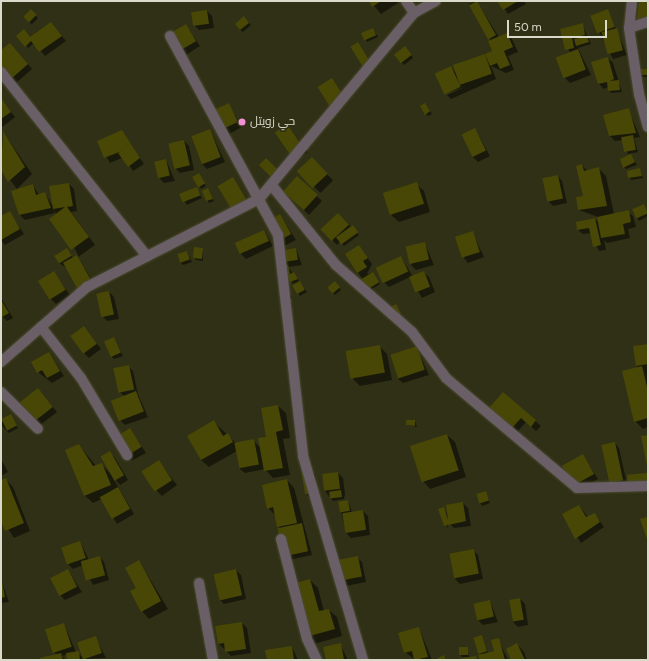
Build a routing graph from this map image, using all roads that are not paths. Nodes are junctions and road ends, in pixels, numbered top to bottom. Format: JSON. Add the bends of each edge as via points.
{"nodes":[{"id":1,"x":406,"y":1,"type":"edge"},
{"id":2,"x":436,"y":1,"type":"edge"},
{"id":3,"x":632,"y":1,"type":"edge"},
{"id":4,"x":414,"y":13,"type":"junction"},
{"id":5,"x":648,"y":22,"type":"edge"},
{"id":6,"x":629,"y":28,"type":"junction"},
{"id":7,"x":170,"y":36,"type":"dead end"},
{"id":8,"x":1,"y":72,"type":"edge"},
{"id":9,"x":648,"y":127,"type":"edge"},
{"id":10,"x":273,"y":187,"type":"junction"},
{"id":11,"x":260,"y":199,"type":"junction"},
{"id":12,"x":148,"y":256,"type":"junction"},
{"id":13,"x":41,"y":327,"type":"junction"},
{"id":14,"x":1,"y":362,"type":"edge"},
{"id":15,"x":1,"y":392,"type":"edge"},
{"id":16,"x":38,"y":429,"type":"dead end"},
{"id":17,"x":127,"y":455,"type":"dead end"},
{"id":18,"x":648,"y":486,"type":"edge"},
{"id":19,"x":281,"y":539,"type":"dead end"},
{"id":20,"x":199,"y":583,"type":"dead end"},
{"id":21,"x":213,"y":660,"type":"edge"},
{"id":22,"x":317,"y":660,"type":"edge"},
{"id":23,"x":363,"y":660,"type":"edge"}],
"edges":[{"from":1,"to":4,"type":"street"},
{"from":2,"to":4,"type":"street"},
{"from":3,"to":6,"type":"street"},
{"from":4,"to":10,"type":"street"},
{"from":5,"to":6,"type":"street"},
{"from":6,"to":9,"type":"street"},
{"from":7,"to":11,"type":"street"},
{"from":8,"to":12,"type":"street"},
{"from":10,"to":11,"type":"street"},
{"from":10,"to":18,"type":"street","via":[[336,265],[412,332],[446,378],[577,488]]},
{"from":11,"to":12,"type":"street"},
{"from":11,"to":23,"type":"street","via":[[278,235],[303,456]]},
{"from":12,"to":13,"type":"street","via":[[87,287]]},
{"from":13,"to":14,"type":"street"},
{"from":13,"to":17,"type":"street","via":[[81,378]]},
{"from":15,"to":16,"type":"street"},
{"from":19,"to":22,"type":"street","via":[[307,639]]},
{"from":20,"to":21,"type":"street"}]}
